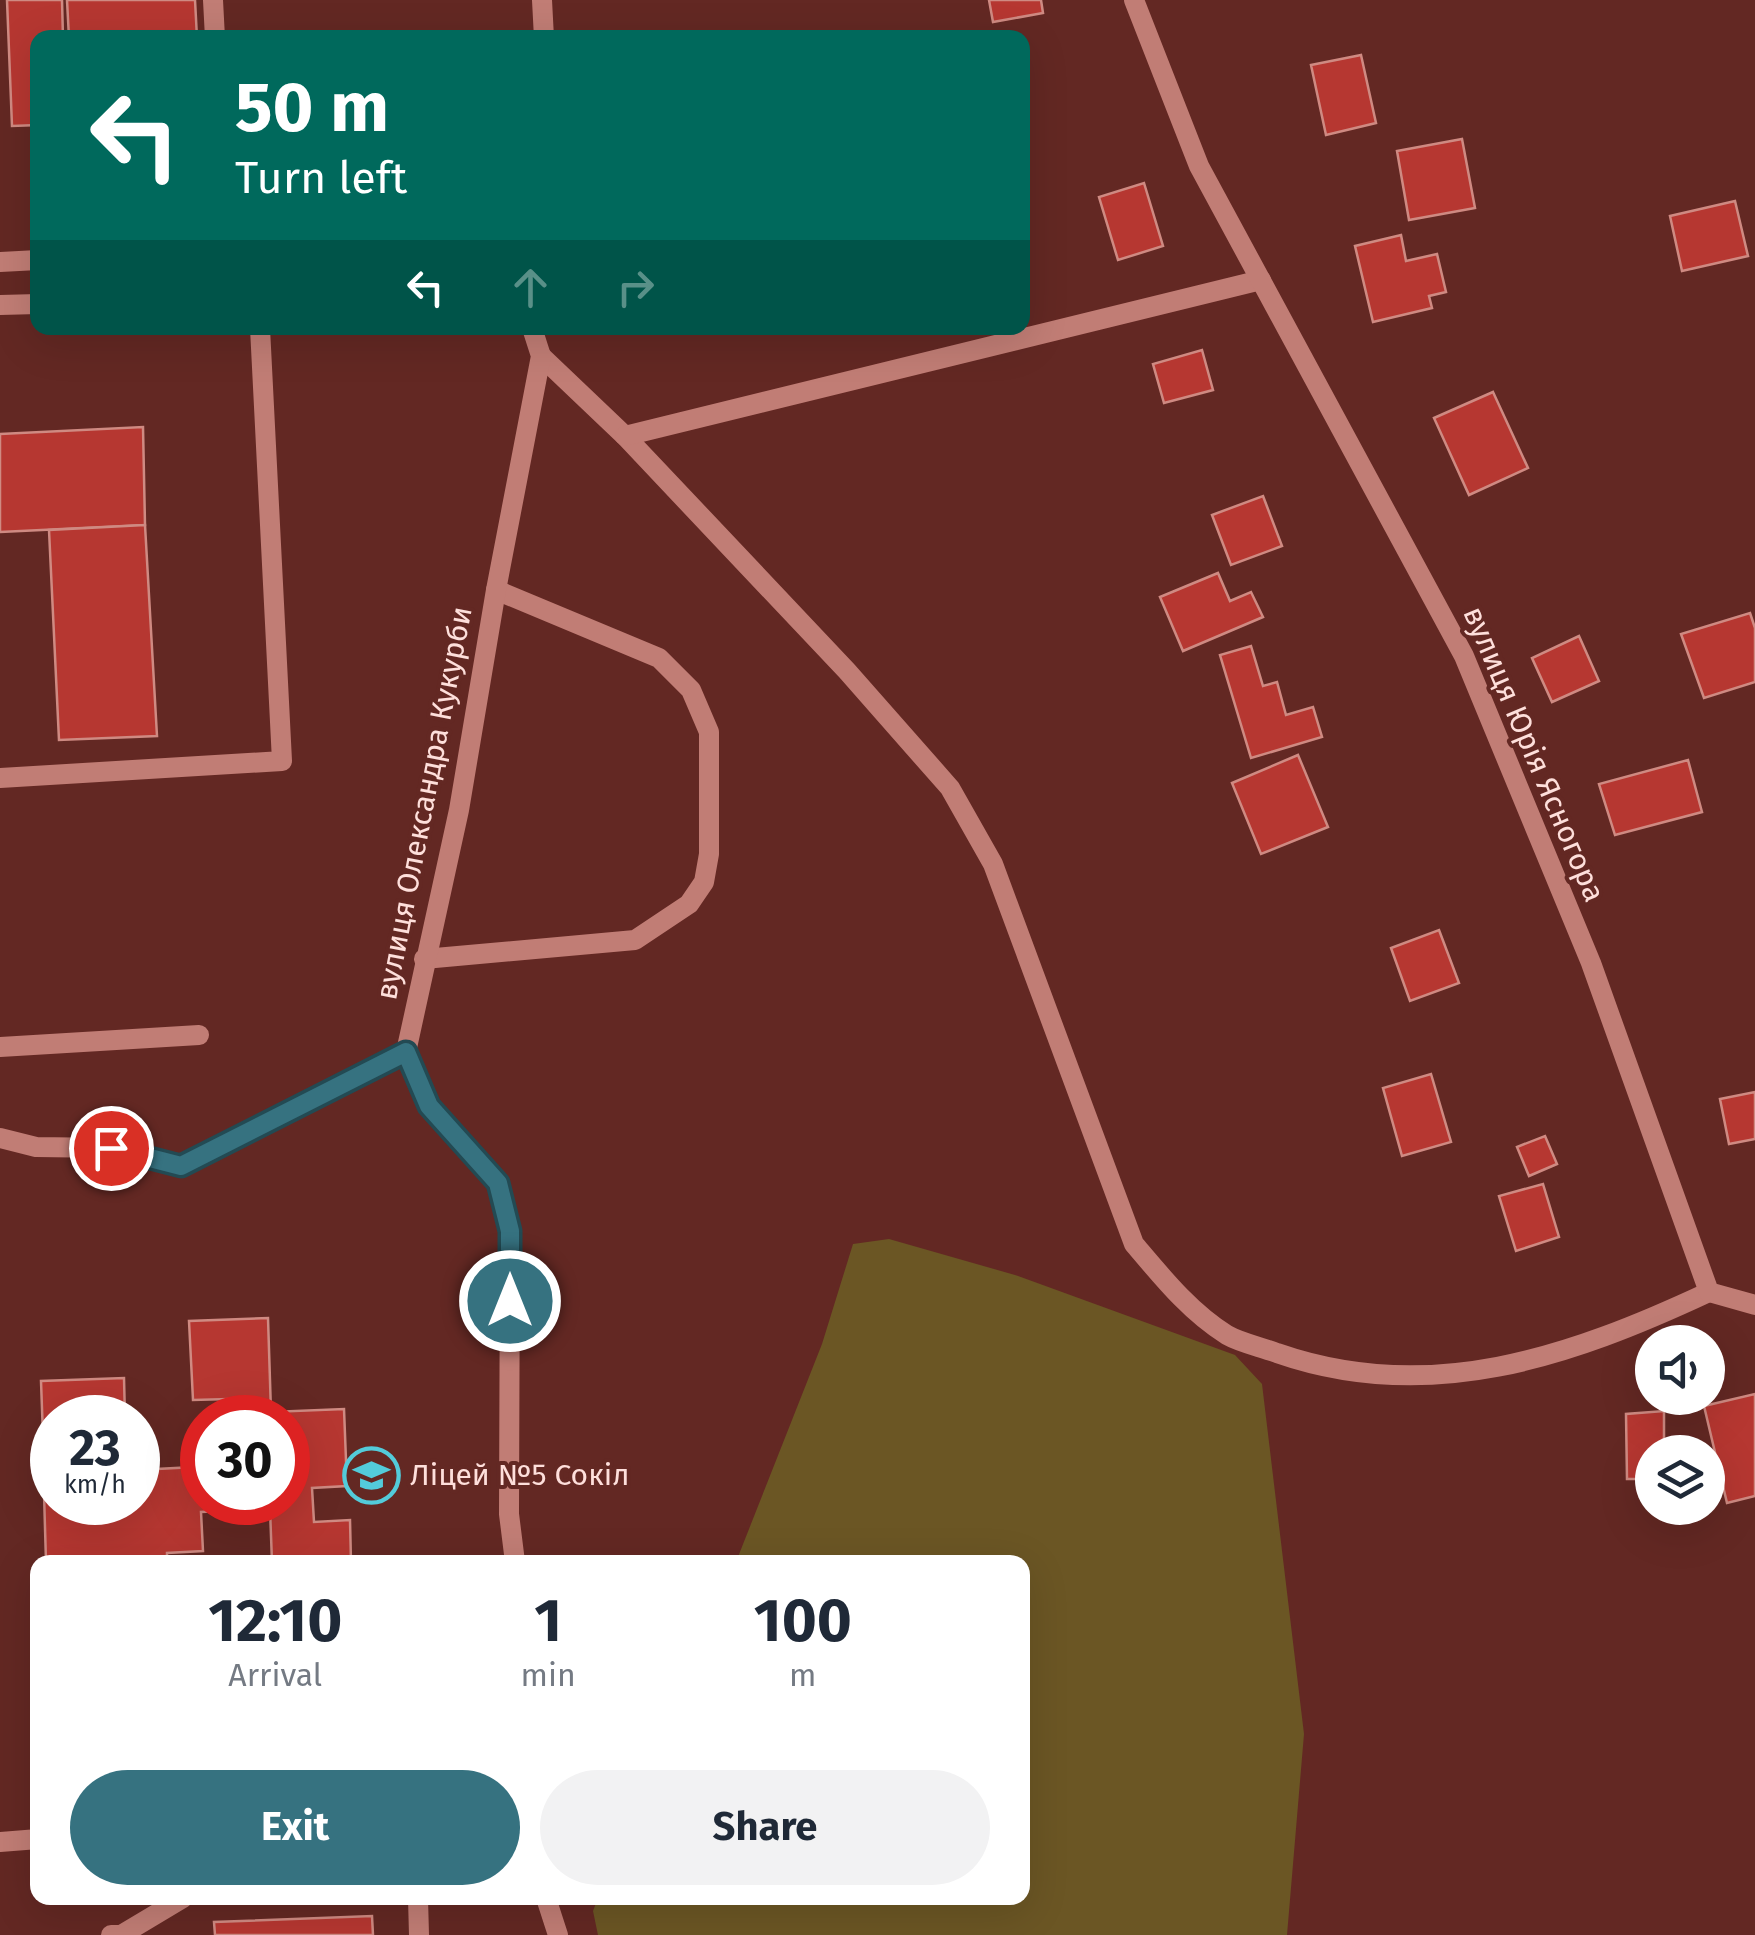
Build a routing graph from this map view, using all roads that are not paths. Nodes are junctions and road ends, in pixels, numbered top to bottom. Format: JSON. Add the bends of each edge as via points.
{"nodes":[{"id":1,"x":213,"y":0,"type":"edge"},
{"id":2,"x":542,"y":0,"type":"edge"},
{"id":3,"x":1134,"y":0,"type":"edge"},
{"id":4,"x":215,"y":30,"type":"edge"},
{"id":5,"x":544,"y":30,"type":"edge"},
{"id":6,"x":30,"y":260,"type":"edge"},
{"id":7,"x":0,"y":262,"type":"edge"},
{"id":8,"x":1262,"y":280,"type":"junction"},
{"id":9,"x":0,"y":304,"type":"edge"},
{"id":10,"x":30,"y":304,"type":"edge"},
{"id":11,"x":260,"y":335,"type":"edge"},
{"id":12,"x":534,"y":335,"type":"edge"},
{"id":13,"x":541,"y":356,"type":"junction"},
{"id":14,"x":625,"y":436,"type":"junction"},
{"id":15,"x":496,"y":590,"type":"junction"},
{"id":16,"x":0,"y":778,"type":"edge"},
{"id":17,"x":424,"y":959,"type":"junction"},
{"id":18,"x":199,"y":1035,"type":"dead end"},
{"id":19,"x":0,"y":1046,"type":"edge"},
{"id":20,"x":406,"y":1052,"type":"junction"},
{"id":21,"x":0,"y":1138,"type":"edge"},
{"id":22,"x":1709,"y":1292,"type":"junction"},
{"id":23,"x":1755,"y":1305,"type":"edge"},
{"id":24,"x":515,"y":1555,"type":"edge"},
{"id":25,"x":30,"y":1840,"type":"edge"},
{"id":26,"x":0,"y":1842,"type":"edge"},
{"id":27,"x":171,"y":1905,"type":"edge"},
{"id":28,"x":418,"y":1905,"type":"edge"},
{"id":29,"x":548,"y":1905,"type":"edge"},
{"id":30,"x":111,"y":1935,"type":"edge"},
{"id":31,"x":419,"y":1935,"type":"edge"},
{"id":32,"x":558,"y":1935,"type":"edge"}],
"edges":[{"from":1,"to":4,"type":"street"},
{"from":2,"to":5,"type":"street"},
{"from":3,"to":8,"type":"street","name":"вулиця Юрія Ясногора","via":[[1199,166]]},
{"from":6,"to":7,"type":"street"},
{"from":8,"to":14,"type":"street"},
{"from":8,"to":22,"type":"street","name":"вулиця Юрія Ясногора","via":[[1464,656],[1591,963]]},
{"from":9,"to":10,"type":"street"},
{"from":11,"to":16,"type":"street","via":[[282,761]]},
{"from":12,"to":13,"type":"street","name":"вулиця Олександра Кукурби"},
{"from":13,"to":14,"type":"street"},
{"from":13,"to":15,"type":"street","name":"вулиця Олександра Кукурби"},
{"from":14,"to":22,"type":"street","via":[[950,788],[993,864],[1134,1244],[1228,1336],[1318,1368],[1408,1377],[1491,1370],[1618,1335]]},
{"from":15,"to":17,"type":"street","name":"вулиця Олександра Кукурби","via":[[460,810]]},
{"from":15,"to":17,"type":"street","via":[[659,658],[691,690],[708,732],[704,882],[689,904],[635,940]]},
{"from":17,"to":20,"type":"street","name":"вулиця Олександра Кукурби"},
{"from":18,"to":19,"type":"street"},
{"from":20,"to":21,"type":"street","via":[[181,1166],[111,1148],[36,1147]]},
{"from":20,"to":24,"type":"street","via":[[429,1106],[498,1183],[510,1231],[509,1514]]},
{"from":22,"to":23,"type":"street"},
{"from":25,"to":26,"type":"street"},
{"from":27,"to":30,"type":"street"},
{"from":28,"to":31,"type":"street"},
{"from":29,"to":32,"type":"street"}]}
